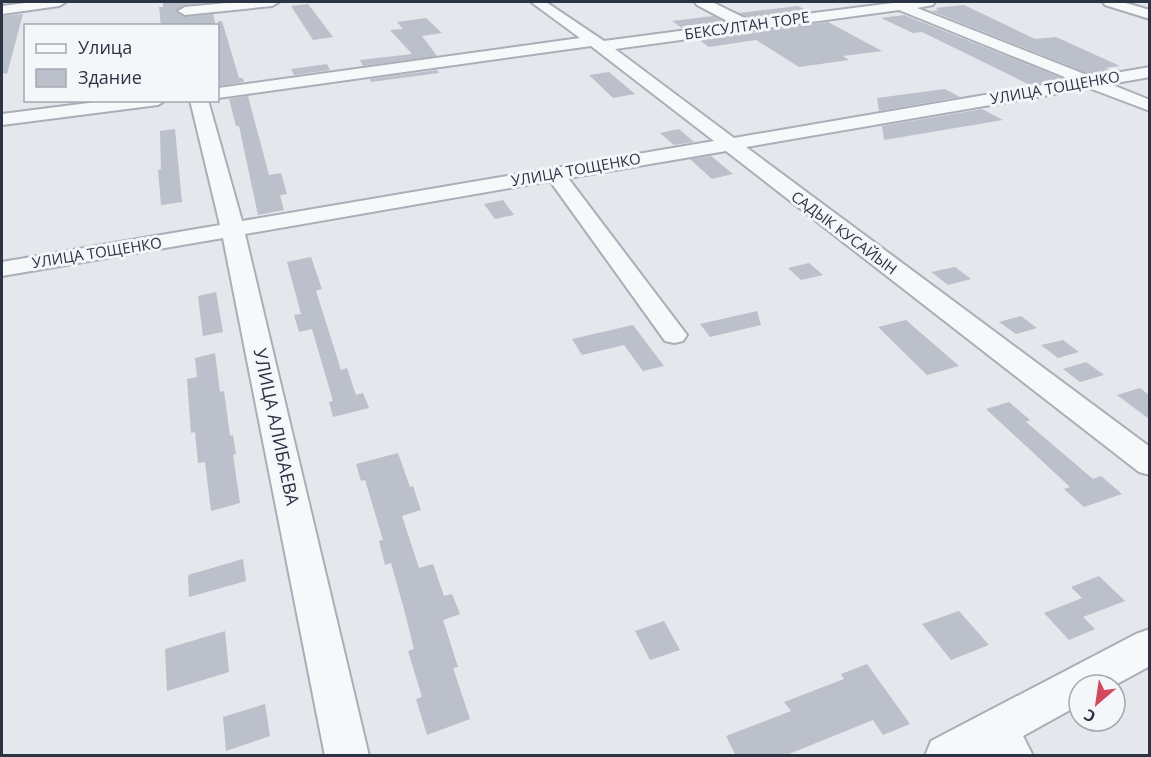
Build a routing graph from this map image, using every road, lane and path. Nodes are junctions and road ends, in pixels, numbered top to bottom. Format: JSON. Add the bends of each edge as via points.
{"nodes":[{"id":1,"x":59,"y":2,"type":"edge"},
{"id":2,"x":272,"y":2,"type":"edge"},
{"id":3,"x":538,"y":2,"type":"edge"},
{"id":4,"x":702,"y":2,"type":"edge"},
{"id":5,"x":928,"y":2,"type":"edge"},
{"id":6,"x":1110,"y":2,"type":"edge"},
{"id":7,"x":895,"y":3,"type":"edge"},
{"id":8,"x":2,"y":10,"type":"edge"},
{"id":9,"x":184,"y":13,"type":"edge"},
{"id":10,"x":1149,"y":15,"type":"edge"},
{"id":11,"x":749,"y":26,"type":"junction"},
{"id":12,"x":597,"y":44,"type":"junction"},
{"id":13,"x":1149,"y":72,"type":"edge"},
{"id":14,"x":1091,"y":82,"type":"junction"},
{"id":15,"x":219,"y":93,"type":"edge"},
{"id":16,"x":142,"y":102,"type":"edge"},
{"id":17,"x":200,"y":102,"type":"edge"},
{"id":18,"x":1149,"y":106,"type":"edge"},
{"id":19,"x":2,"y":120,"type":"edge"},
{"id":20,"x":727,"y":144,"type":"junction"},
{"id":21,"x":555,"y":174,"type":"junction"},
{"id":22,"x":233,"y":230,"type":"junction"},
{"id":23,"x":2,"y":269,"type":"edge"},
{"id":24,"x":674,"y":335,"type":"dead end"},
{"id":25,"x":1149,"y":465,"type":"edge"},
{"id":26,"x":1149,"y":646,"type":"edge"},
{"id":27,"x":1002,"y":743,"type":"edge"},
{"id":28,"x":347,"y":756,"type":"edge"},
{"id":29,"x":946,"y":756,"type":"edge"}],
"edges":[{"from":1,"to":8,"type":"street"},
{"from":2,"to":9,"type":"street"},
{"from":3,"to":12,"type":"street","name":"САДЫК КУСАЙЫН"},
{"from":4,"to":11,"type":"street"},
{"from":5,"to":7,"type":"street","name":"БЕКСУЛТАН ТОРЕ"},
{"from":6,"to":10,"type":"street"},
{"from":7,"to":11,"type":"street","name":"БЕКСУЛТАН ТОРЕ"},
{"from":7,"to":14,"type":"street"},
{"from":11,"to":12,"type":"street","name":"БЕКСУЛТАН ТОРЕ"},
{"from":12,"to":15,"type":"street","name":"БЕКСУЛТАН ТОРЕ"},
{"from":12,"to":20,"type":"street","name":"САДЫК КУСАЙЫН"},
{"from":13,"to":14,"type":"street","name":"УЛИЦА ТОЩЕНКО"},
{"from":14,"to":18,"type":"street"},
{"from":14,"to":20,"type":"street","name":"УЛИЦА ТОЩЕНКО"},
{"from":16,"to":19,"type":"street"},
{"from":17,"to":22,"type":"street","name":"УЛИЦА АЛИБАЕВА"},
{"from":20,"to":21,"type":"street","name":"УЛИЦА ТОЩЕНКО"},
{"from":20,"to":25,"type":"street","name":"САДЫК КУСАЙЫН"},
{"from":21,"to":22,"type":"street","name":"УЛИЦА ТОЩЕНКО"},
{"from":21,"to":24,"type":"street"},
{"from":22,"to":23,"type":"street","name":"УЛИЦА ТОЩЕНКО"},
{"from":22,"to":28,"type":"street","name":"УЛИЦА АЛИБАЕВА"},
{"from":26,"to":27,"type":"street"},
{"from":27,"to":29,"type":"street"}]}
